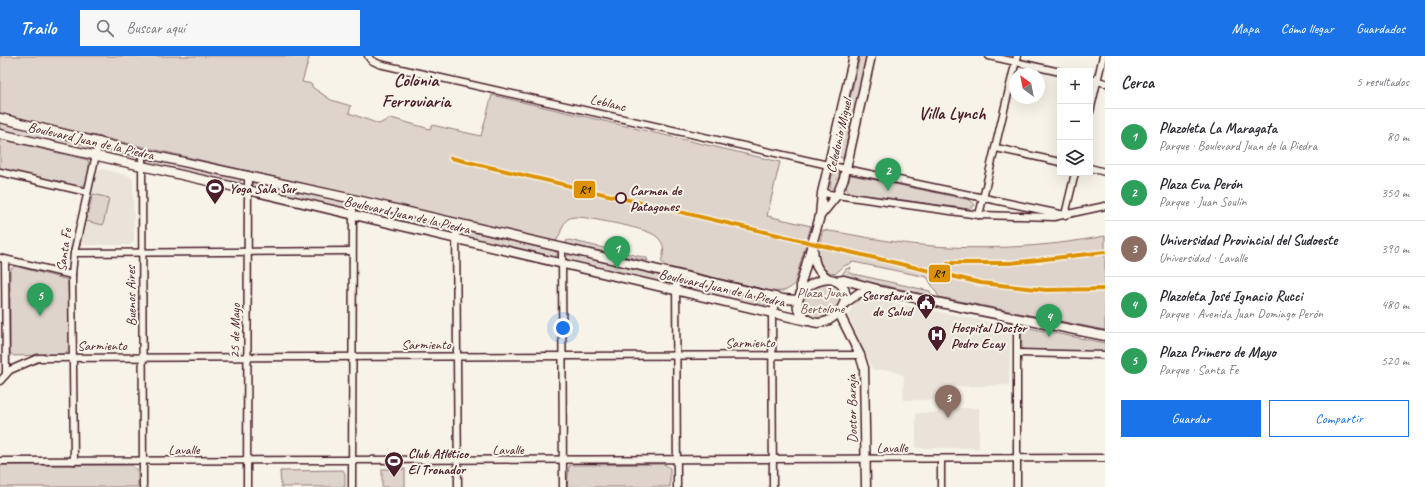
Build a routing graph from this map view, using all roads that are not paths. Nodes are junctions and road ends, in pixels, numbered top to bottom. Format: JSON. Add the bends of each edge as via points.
{"nodes":[{"id":1,"x":368,"y":56,"type":"edge"},
{"id":2,"x":854,"y":56,"type":"edge"},
{"id":3,"x":871,"y":56,"type":"edge"},
{"id":4,"x":989,"y":56,"type":"edge"},
{"id":5,"x":1103,"y":56,"type":"edge"},
{"id":6,"x":1016,"y":59,"type":"edge"},
{"id":7,"x":1057,"y":71,"type":"edge"},
{"id":8,"x":1093,"y":80,"type":"edge"},
{"id":9,"x":1097,"y":81,"type":"junction"},
{"id":10,"x":1105,"y":83,"type":"edge"},
{"id":11,"x":1092,"y":104,"type":"edge"},
{"id":12,"x":0,"y":118,"type":"edge"},
{"id":13,"x":0,"y":134,"type":"edge"},
{"id":14,"x":99,"y":141,"type":"junction"},
{"id":15,"x":996,"y":148,"type":"junction"},
{"id":16,"x":142,"y":152,"type":"junction"},
{"id":17,"x":96,"y":156,"type":"junction"},
{"id":18,"x":1057,"y":161,"type":"edge"},
{"id":19,"x":829,"y":165,"type":"junction"},
{"id":20,"x":142,"y":166,"type":"junction"},
{"id":21,"x":846,"y":169,"type":"junction"},
{"id":22,"x":1093,"y":169,"type":"edge"},
{"id":23,"x":0,"y":172,"type":"edge"},
{"id":24,"x":1105,"y":172,"type":"edge"},
{"id":25,"x":248,"y":175,"type":"junction"},
{"id":26,"x":1074,"y":176,"type":"edge"},
{"id":27,"x":248,"y":190,"type":"junction"},
{"id":28,"x":87,"y":192,"type":"junction"},
{"id":29,"x":822,"y":193,"type":"junction"},
{"id":30,"x":837,"y":195,"type":"junction"},
{"id":31,"x":353,"y":199,"type":"junction"},
{"id":32,"x":982,"y":199,"type":"junction"},
{"id":33,"x":1105,"y":206,"type":"edge"},
{"id":34,"x":352,"y":215,"type":"junction"},
{"id":35,"x":979,"y":215,"type":"junction"},
{"id":36,"x":1065,"y":215,"type":"junction"},
{"id":37,"x":820,"y":216,"type":"junction"},
{"id":38,"x":456,"y":223,"type":"junction"},
{"id":39,"x":456,"y":240,"type":"junction"},
{"id":40,"x":813,"y":244,"type":"junction"},
{"id":41,"x":562,"y":248,"type":"junction"},
{"id":42,"x":352,"y":251,"type":"junction"},
{"id":43,"x":248,"y":252,"type":"junction"},
{"id":44,"x":74,"y":253,"type":"junction"},
{"id":45,"x":142,"y":253,"type":"junction"},
{"id":46,"x":2,"y":259,"type":"edge"},
{"id":47,"x":562,"y":264,"type":"junction"},
{"id":48,"x":676,"y":274,"type":"junction"},
{"id":49,"x":72,"y":275,"type":"junction"},
{"id":50,"x":833,"y":280,"type":"junction"},
{"id":51,"x":676,"y":291,"type":"junction"},
{"id":52,"x":881,"y":291,"type":"junction"},
{"id":53,"x":799,"y":297,"type":"junction"},
{"id":54,"x":783,"y":299,"type":"junction"},
{"id":55,"x":844,"y":303,"type":"junction"},
{"id":56,"x":772,"y":313,"type":"junction"},
{"id":57,"x":839,"y":313,"type":"junction"},
{"id":58,"x":1017,"y":318,"type":"junction"},
{"id":59,"x":807,"y":321,"type":"junction"},
{"id":60,"x":1105,"y":336,"type":"edge"},
{"id":61,"x":1018,"y":354,"type":"junction"},
{"id":62,"x":1105,"y":354,"type":"edge"},
{"id":63,"x":772,"y":355,"type":"junction"},
{"id":64,"x":860,"y":355,"type":"junction"},
{"id":65,"x":352,"y":356,"type":"junction"},
{"id":66,"x":457,"y":356,"type":"junction"},
{"id":67,"x":563,"y":356,"type":"junction"},
{"id":68,"x":74,"y":357,"type":"junction"},
{"id":69,"x":143,"y":357,"type":"junction"},
{"id":70,"x":247,"y":357,"type":"junction"},
{"id":71,"x":676,"y":357,"type":"junction"},
{"id":72,"x":6,"y":374,"type":"junction"},
{"id":73,"x":0,"y":381,"type":"edge"},
{"id":74,"x":1017,"y":458,"type":"junction"},
{"id":75,"x":1105,"y":458,"type":"edge"},
{"id":76,"x":941,"y":459,"type":"junction"},
{"id":77,"x":458,"y":460,"type":"junction"},
{"id":78,"x":677,"y":460,"type":"junction"},
{"id":79,"x":773,"y":460,"type":"junction"},
{"id":80,"x":866,"y":460,"type":"junction"},
{"id":81,"x":0,"y":461,"type":"edge"},
{"id":82,"x":142,"y":461,"type":"junction"},
{"id":83,"x":247,"y":461,"type":"junction"},
{"id":84,"x":563,"y":461,"type":"junction"},
{"id":85,"x":74,"y":462,"type":"junction"},
{"id":86,"x":352,"y":462,"type":"junction"},
{"id":87,"x":142,"y":487,"type":"edge"},
{"id":88,"x":247,"y":487,"type":"edge"},
{"id":89,"x":352,"y":487,"type":"edge"},
{"id":90,"x":458,"y":487,"type":"edge"},
{"id":91,"x":563,"y":487,"type":"edge"},
{"id":92,"x":677,"y":487,"type":"edge"},
{"id":93,"x":773,"y":487,"type":"edge"},
{"id":94,"x":866,"y":487,"type":"edge"},
{"id":95,"x":941,"y":487,"type":"edge"},
{"id":96,"x":1017,"y":487,"type":"edge"}],
"edges":[{"from":1,"to":19,"type":"street","name":"Leblanc","via":[[379,64]]},
{"from":2,"to":19,"type":"main road","name":"Celedonio Miguel"},
{"from":3,"to":21,"type":"main road","name":"Celedonio Miguel"},
{"from":4,"to":6,"type":"street"},
{"from":5,"to":9,"type":"street"},
{"from":6,"to":7,"type":"street"},
{"from":6,"to":15,"type":"street"},
{"from":8,"to":9,"type":"street"},
{"from":9,"to":10,"type":"street"},
{"from":9,"to":11,"type":"street"},
{"from":12,"to":14,"type":"main road","name":"Boulevard Juan de la Piedra"},
{"from":13,"to":17,"type":"main road","name":"Boulevard Juan de la Piedra"},
{"from":14,"to":16,"type":"main road","name":"Boulevard Juan de la Piedra"},
{"from":14,"to":17,"type":"street","name":"Santa Fe"},
{"from":15,"to":18,"type":"street"},
{"from":15,"to":32,"type":"street"},
{"from":16,"to":20,"type":"street","name":"Buenos Aires"},
{"from":16,"to":25,"type":"main road","name":"Boulevard Juan de la Piedra"},
{"from":17,"to":20,"type":"main road","name":"Boulevard Juan de la Piedra"},
{"from":17,"to":28,"type":"street","name":"Santa Fe"},
{"from":19,"to":21,"type":"street","name":"Leblanc"},
{"from":19,"to":29,"type":"main road","name":"Celedonio Miguel"},
{"from":20,"to":27,"type":"main road","name":"Boulevard Juan de la Piedra"},
{"from":20,"to":45,"type":"street","name":"Buenos Aires"},
{"from":21,"to":30,"type":"main road","name":"Celedonio Miguel"},
{"from":21,"to":32,"type":"street","name":"Leblanc"},
{"from":22,"to":24,"type":"street"},
{"from":23,"to":28,"type":"street"},
{"from":25,"to":27,"type":"street","name":"25 de Mayo"},
{"from":25,"to":31,"type":"main road","name":"Boulevard Juan de la Piedra"},
{"from":26,"to":36,"type":"street"},
{"from":27,"to":34,"type":"main road","name":"Boulevard Juan de la Piedra"},
{"from":27,"to":43,"type":"street","name":"25 de Mayo"},
{"from":28,"to":44,"type":"street","name":"Santa Fe"},
{"from":29,"to":30,"type":"street"},
{"from":29,"to":37,"type":"main road","name":"Celedonio Miguel"},
{"from":30,"to":35,"type":"street"},
{"from":30,"to":37,"type":"main road","name":"Celedonio Miguel"},
{"from":31,"to":34,"type":"street"},
{"from":31,"to":38,"type":"main road","name":"Boulevard Juan de la Piedra"},
{"from":32,"to":35,"type":"street"},
{"from":32,"to":36,"type":"street","name":"Leblanc"},
{"from":33,"to":36,"type":"street"},
{"from":34,"to":39,"type":"main road","name":"Boulevard Juan de la Piedra"},
{"from":34,"to":42,"type":"street"},
{"from":35,"to":36,"type":"street"},
{"from":37,"to":40,"type":"main road","name":"Celedonio Miguel"},
{"from":38,"to":39,"type":"street"},
{"from":38,"to":41,"type":"main road","name":"Boulevard Juan de la Piedra"},
{"from":39,"to":47,"type":"main road","name":"Boulevard Juan de la Piedra"},
{"from":39,"to":66,"type":"street"},
{"from":40,"to":50,"type":"main road","name":"Celedonio Miguel","via":[[816,267],[819,272]]},
{"from":40,"to":53,"type":"main road","name":"Celedonio Miguel"},
{"from":41,"to":47,"type":"street"},
{"from":41,"to":48,"type":"main road","name":"Boulevard Juan de la Piedra"},
{"from":42,"to":43,"type":"street"},
{"from":42,"to":65,"type":"street"},
{"from":43,"to":45,"type":"street"},
{"from":43,"to":70,"type":"street","name":"25 de Mayo"},
{"from":44,"to":45,"type":"street"},
{"from":44,"to":49,"type":"street","name":"Santa Fe"},
{"from":45,"to":69,"type":"street","name":"Buenos Aires"},
{"from":46,"to":49,"type":"street"},
{"from":46,"to":72,"type":"street"},
{"from":47,"to":51,"type":"main road","name":"Boulevard Juan de la Piedra"},
{"from":47,"to":67,"type":"street"},
{"from":48,"to":51,"type":"street"},
{"from":48,"to":54,"type":"main road","name":"Boulevard Juan de la Piedra"},
{"from":49,"to":68,"type":"street","name":"Santa Fe"},
{"from":50,"to":52,"type":"main road","name":"Boulevard Juan de la Piedra","via":[[844,280]]},
{"from":50,"to":53,"type":"main road","name":"Boulevard Juan de la Piedra","via":[[811,284]]},
{"from":50,"to":55,"type":"main road","via":[[844,289]]},
{"from":51,"to":56,"type":"main road","name":"Boulevard Juan de la Piedra"},
{"from":51,"to":71,"type":"street"},
{"from":52,"to":55,"type":"main road","name":"Boulevard Juan de la Piedra","via":[[859,293]]},
{"from":52,"to":58,"type":"main road","name":"Boulevard Juan de la Piedra"},
{"from":53,"to":54,"type":"main road","name":"Boulevard Juan de la Piedra"},
{"from":53,"to":59,"type":"main road","name":"Boulevard Juan de la Piedra","via":[[798,309]]},
{"from":54,"to":56,"type":"street","via":[[774,305]]},
{"from":55,"to":57,"type":"main road"},
{"from":56,"to":59,"type":"main road","name":"Boulevard Juan de la Piedra"},
{"from":56,"to":63,"type":"street"},
{"from":57,"to":59,"type":"main road","name":"Boulevard Juan de la Piedra","via":[[820,322]]},
{"from":57,"to":64,"type":"main road","name":"Doctor Baraja"},
{"from":58,"to":60,"type":"main road","name":"Boulevard Juan de la Piedra"},
{"from":58,"to":61,"type":"street"},
{"from":61,"to":62,"type":"street"},
{"from":61,"to":74,"type":"street"},
{"from":63,"to":64,"type":"street","name":"Sarmiento"},
{"from":63,"to":71,"type":"street","name":"Sarmiento"},
{"from":63,"to":79,"type":"street"},
{"from":64,"to":80,"type":"main road","name":"Doctor Baraja","via":[[864,368]]},
{"from":65,"to":66,"type":"street","name":"Sarmiento"},
{"from":65,"to":70,"type":"street","name":"Sarmiento"},
{"from":65,"to":86,"type":"street"},
{"from":66,"to":67,"type":"street","name":"Sarmiento"},
{"from":66,"to":77,"type":"street"},
{"from":67,"to":71,"type":"street","name":"Sarmiento"},
{"from":67,"to":84,"type":"street"},
{"from":68,"to":69,"type":"street","name":"Sarmiento"},
{"from":68,"to":72,"type":"street","name":"Sarmiento","via":[[32,359]]},
{"from":68,"to":85,"type":"street","name":"Santa Fe"},
{"from":69,"to":70,"type":"street","name":"Sarmiento"},
{"from":69,"to":82,"type":"street","name":"Buenos Aires"},
{"from":70,"to":83,"type":"street","name":"25 de Mayo"},
{"from":71,"to":78,"type":"street"},
{"from":72,"to":73,"type":"street","name":"Sarmiento"},
{"from":74,"to":75,"type":"street","name":"Lavalle"},
{"from":74,"to":76,"type":"street","name":"Lavalle"},
{"from":74,"to":96,"type":"street"},
{"from":76,"to":80,"type":"street","name":"Lavalle"},
{"from":76,"to":95,"type":"street"},
{"from":77,"to":84,"type":"street","name":"Lavalle"},
{"from":77,"to":86,"type":"street","name":"Lavalle"},
{"from":77,"to":90,"type":"street"},
{"from":78,"to":79,"type":"street","name":"Lavalle"},
{"from":78,"to":84,"type":"street","name":"Lavalle"},
{"from":78,"to":92,"type":"street"},
{"from":79,"to":80,"type":"street","name":"Lavalle"},
{"from":79,"to":93,"type":"street"},
{"from":80,"to":94,"type":"main road","name":"Doctor Baraja"},
{"from":81,"to":85,"type":"street","name":"Lavalle"},
{"from":82,"to":83,"type":"street","name":"Lavalle"},
{"from":82,"to":85,"type":"street","name":"Lavalle"},
{"from":82,"to":87,"type":"street","name":"Buenos Aires"},
{"from":83,"to":86,"type":"street","name":"Lavalle"},
{"from":83,"to":88,"type":"street","name":"25 de Mayo"},
{"from":84,"to":91,"type":"street"},
{"from":86,"to":89,"type":"street"}]}
